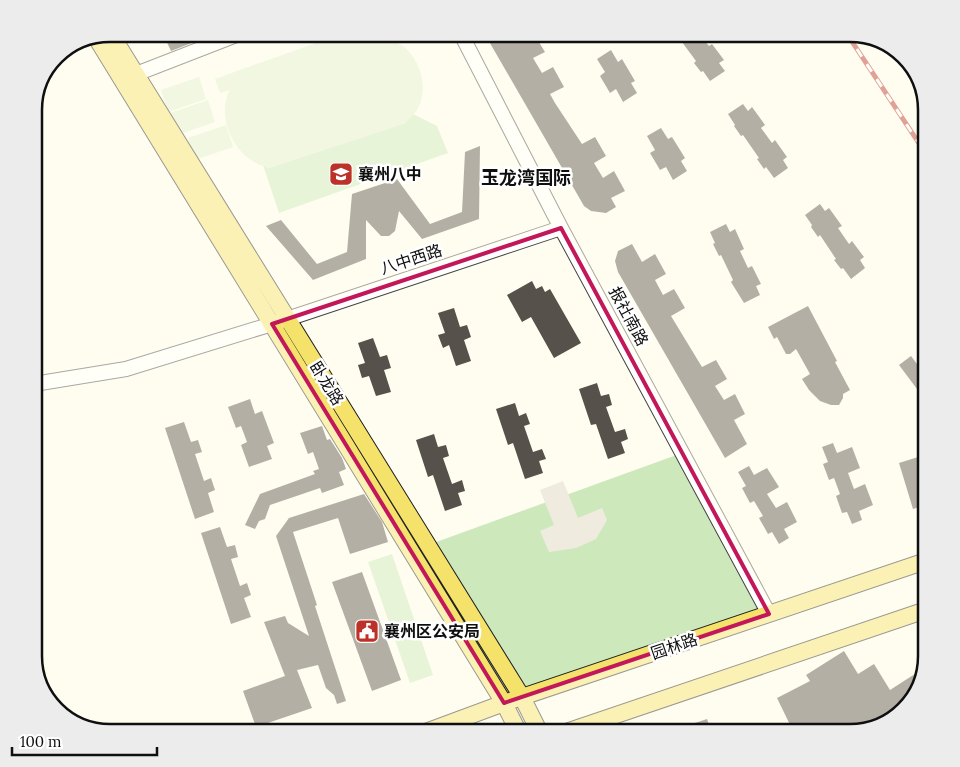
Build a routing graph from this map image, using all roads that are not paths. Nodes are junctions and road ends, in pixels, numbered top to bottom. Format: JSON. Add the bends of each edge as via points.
{"nodes":[{"id":1,"x":116,"y":42,"type":"edge"},
{"id":2,"x":218,"y":42,"type":"edge"},
{"id":3,"x":465,"y":42,"type":"edge"},
{"id":4,"x":100,"y":44,"type":"edge"},
{"id":5,"x":136,"y":74,"type":"junction"},
{"id":6,"x":561,"y":228,"type":"junction"},
{"id":7,"x":279,"y":321,"type":"junction"},
{"id":8,"x":43,"y":383,"type":"edge"},
{"id":9,"x":918,"y":564,"type":"edge"},
{"id":10,"x":918,"y":613,"type":"edge"},
{"id":11,"x":769,"y":614,"type":"junction"},
{"id":12,"x":522,"y":697,"type":"junction"},
{"id":13,"x":504,"y":703,"type":"junction"},
{"id":14,"x":447,"y":724,"type":"edge"},
{"id":15,"x":515,"y":724,"type":"edge"},
{"id":16,"x":536,"y":724,"type":"edge"},
{"id":17,"x":590,"y":724,"type":"edge"}],
"edges":[{"from":1,"to":5,"type":"main road","name":"卧龙路"},
{"from":2,"to":5,"type":"street"},
{"from":3,"to":6,"type":"street","name":"报社南路"},
{"from":4,"to":7,"type":"main road","name":"卧龙路"},
{"from":5,"to":7,"type":"main road","name":"卧龙路"},
{"from":6,"to":7,"type":"street","name":"八中西路"},
{"from":6,"to":11,"type":"street","name":"报社南路"},
{"from":7,"to":8,"type":"street","name":"八中西路","via":[[126,369]]},
{"from":7,"to":12,"type":"main road","name":"卧龙路"},
{"from":7,"to":13,"type":"main road","name":"卧龙路"},
{"from":9,"to":11,"type":"main road","name":"园林路"},
{"from":10,"to":17,"type":"main road"},
{"from":11,"to":12,"type":"main road","name":"园林路"},
{"from":12,"to":13,"type":"main road","name":"园林路"},
{"from":12,"to":16,"type":"main road","name":"卧龙路"},
{"from":13,"to":14,"type":"main road","name":"园林路"},
{"from":13,"to":15,"type":"main road","name":"卧龙路"}]}
